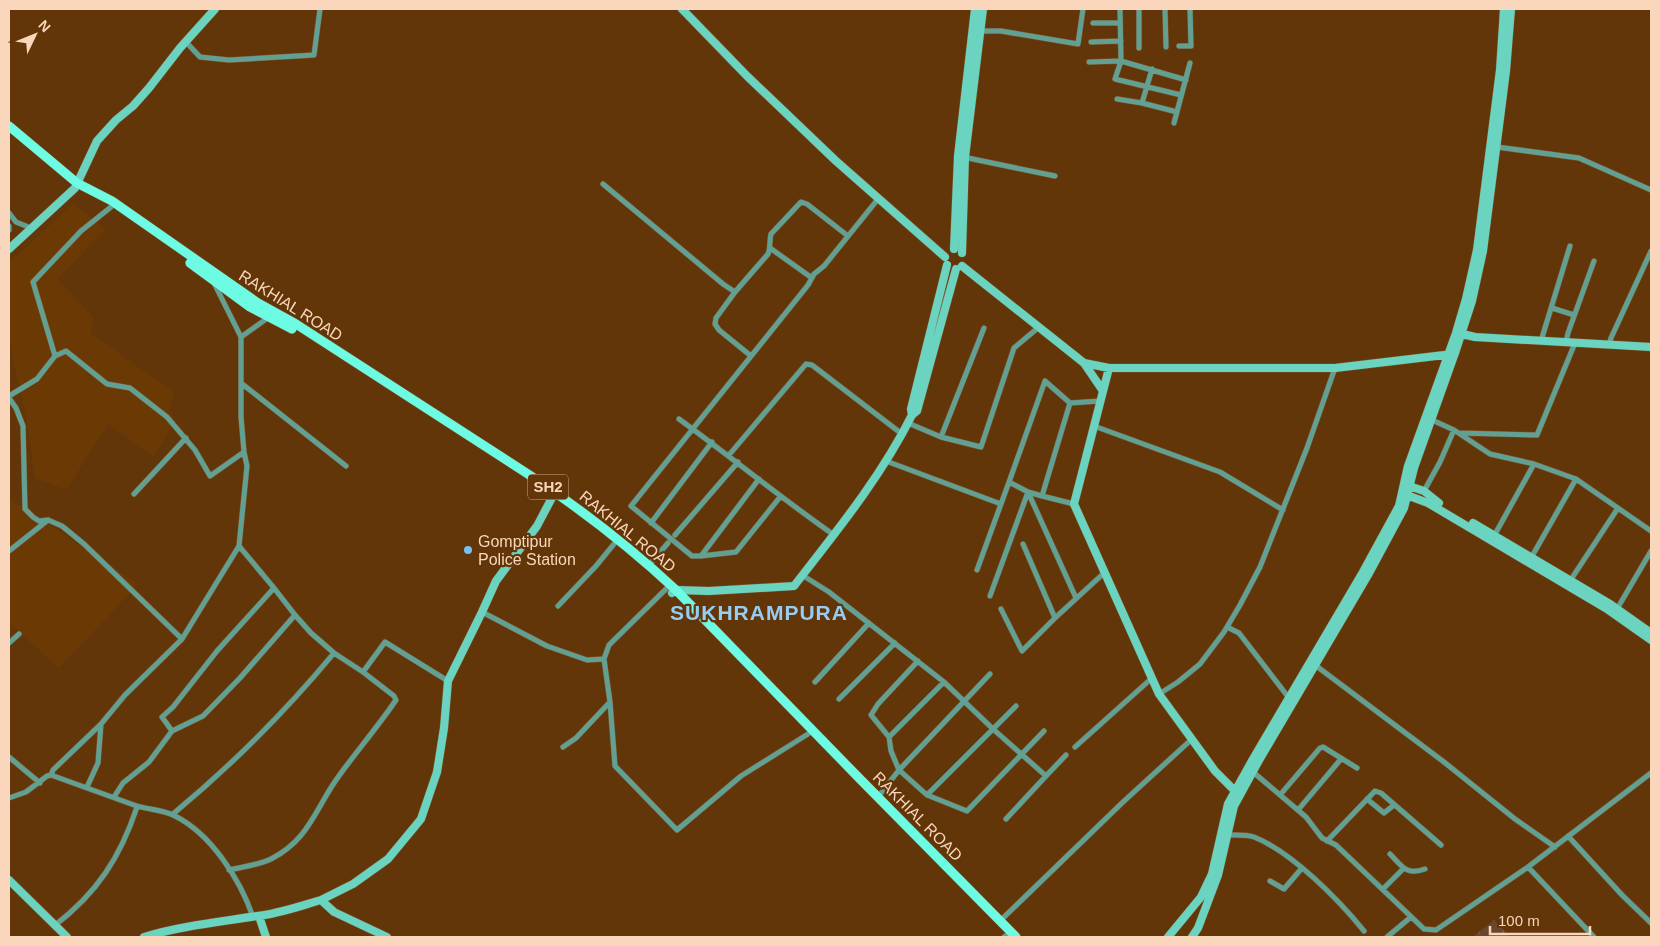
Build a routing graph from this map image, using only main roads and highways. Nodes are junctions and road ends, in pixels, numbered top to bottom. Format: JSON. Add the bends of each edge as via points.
{"nodes":[{"id":1,"x":9,"y":126,"type":"edge"},
{"id":2,"x":76,"y":185,"type":"junction"},
{"id":3,"x":554,"y":494,"type":"junction"},
{"id":4,"x":672,"y":590,"type":"junction"},
{"id":5,"x":1009,"y":937,"type":"edge"}],
"edges":[{"from":1,"to":2,"type":"main road","name":"RAKHIAL ROAD","number":"SH2"},
{"from":2,"to":3,"type":"main road","name":"RAKHIAL ROAD","number":"SH2","via":[[111,206],[250,307],[293,329]]},
{"from":2,"to":3,"type":"main road","name":"RAKHIAL ROAD","number":"SH2","via":[[112,201],[258,303],[296,324]]},
{"from":3,"to":4,"type":"main road","name":"RAKHIAL ROAD","number":"SH2"},
{"from":3,"to":4,"type":"main road","name":"RAKHIAL ROAD","number":"SH2","via":[[649,565]]},
{"from":4,"to":5,"type":"main road","name":"RAKHIAL ROAD","number":"SH2","via":[[808,734]]},
{"from":4,"to":5,"type":"main road","name":"RAKHIAL ROAD","number":"SH2","via":[[1000,921]]}]}
